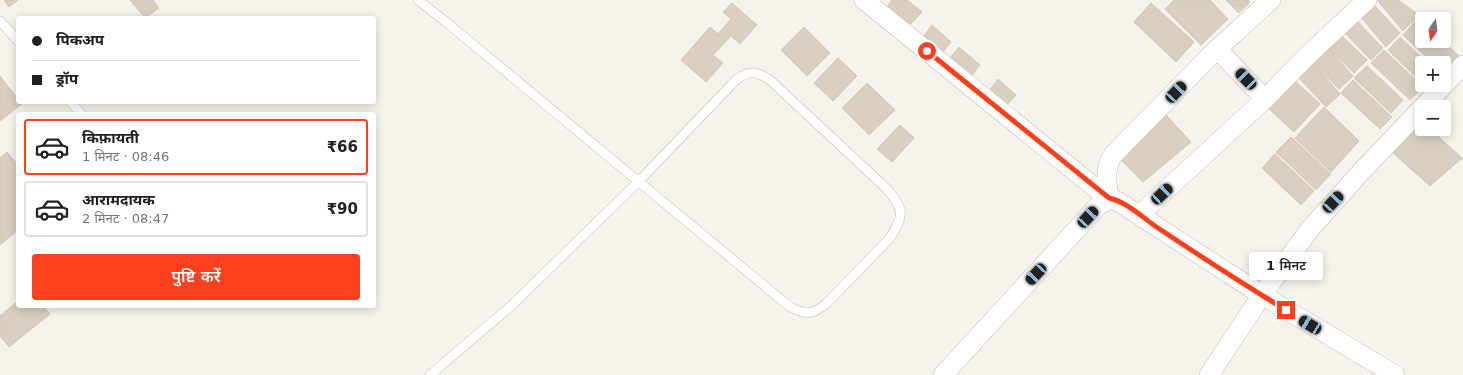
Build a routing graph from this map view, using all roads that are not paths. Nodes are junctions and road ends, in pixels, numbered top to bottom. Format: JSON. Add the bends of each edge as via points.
{"nodes":[{"id":1,"x":418,"y":0,"type":"edge"},
{"id":2,"x":864,"y":0,"type":"edge"},
{"id":3,"x":1271,"y":0,"type":"edge"},
{"id":4,"x":1367,"y":0,"type":"edge"},
{"id":5,"x":0,"y":21,"type":"edge"},
{"id":6,"x":16,"y":39,"type":"edge"},
{"id":7,"x":1217,"y":49,"type":"junction"},
{"id":8,"x":1463,"y":65,"type":"edge"},
{"id":9,"x":1265,"y":99,"type":"junction"},
{"id":10,"x":1429,"y":100,"type":"edge"},
{"id":11,"x":73,"y":104,"type":"edge"},
{"id":12,"x":79,"y":112,"type":"edge"},
{"id":13,"x":1415,"y":115,"type":"edge"},
{"id":14,"x":638,"y":182,"type":"junction"},
{"id":15,"x":1109,"y":198,"type":"junction"},
{"id":16,"x":1139,"y":215,"type":"junction"},
{"id":17,"x":1262,"y":295,"type":"junction"},
{"id":18,"x":430,"y":375,"type":"edge"},
{"id":19,"x":943,"y":375,"type":"edge"},
{"id":20,"x":1209,"y":375,"type":"edge"},
{"id":21,"x":1394,"y":375,"type":"edge"}],
"edges":[{"from":1,"to":14,"type":"lane"},
{"from":2,"to":15,"type":"street"},
{"from":3,"to":7,"type":"street"},
{"from":4,"to":9,"type":"street"},
{"from":5,"to":6,"type":"lane"},
{"from":7,"to":9,"type":"street"},
{"from":7,"to":15,"type":"street","via":[[1113,155],[1106,176]]},
{"from":8,"to":10,"type":"street"},
{"from":9,"to":16,"type":"street"},
{"from":11,"to":12,"type":"lane"},
{"from":13,"to":17,"type":"street","via":[[1319,218]]},
{"from":14,"to":14,"type":"lane","via":[[737,79],[746,73],[758,73],[770,80],[886,188],[897,200],[901,210],[898,225],[890,238],[826,304],[817,311],[808,313],[790,307]]},
{"from":14,"to":18,"type":"lane","via":[[511,306]]},
{"from":15,"to":16,"type":"street"},
{"from":15,"to":19,"type":"street","via":[[1098,206]]},
{"from":16,"to":17,"type":"street"},
{"from":17,"to":20,"type":"street"},
{"from":17,"to":21,"type":"street"}]}
